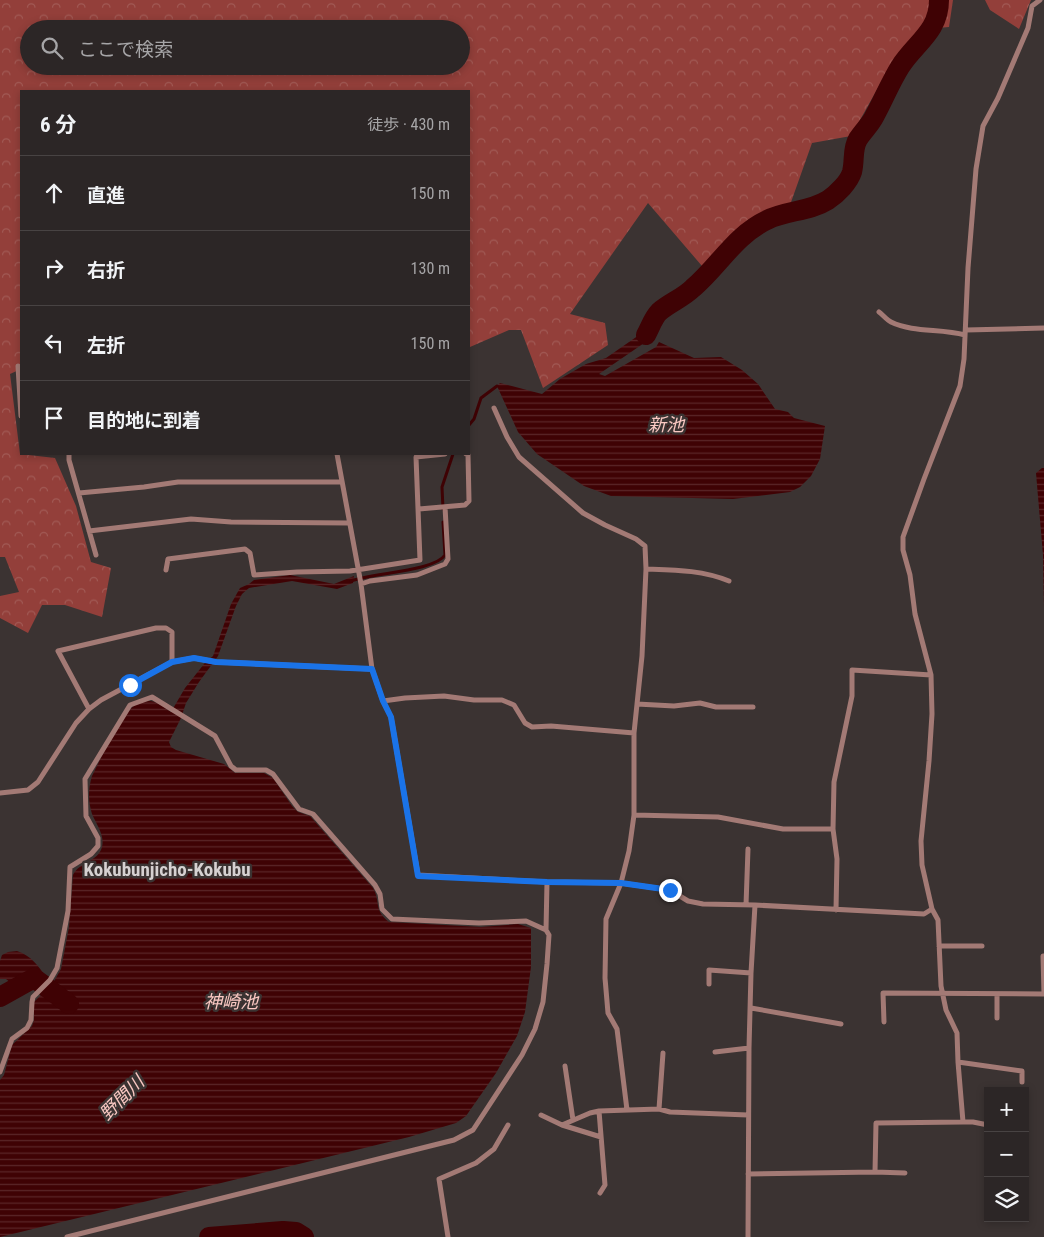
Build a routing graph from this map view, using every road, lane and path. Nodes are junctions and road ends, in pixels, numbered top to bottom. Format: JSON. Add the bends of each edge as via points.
{"nodes":[{"id":1,"x":1040,"y":0,"type":"edge"},
{"id":2,"x":879,"y":312,"type":"dead end"},
{"id":3,"x":1044,"y":328,"type":"edge"},
{"id":4,"x":966,"y":333,"type":"junction"},
{"id":5,"x":18,"y":366,"type":"dead end"},
{"id":6,"x":20,"y":399,"type":"edge"},
{"id":7,"x":494,"y":408,"type":"dead end"},
{"id":8,"x":69,"y":455,"type":"edge"},
{"id":9,"x":337,"y":455,"type":"edge"},
{"id":10,"x":435,"y":455,"type":"edge"},
{"id":11,"x":468,"y":455,"type":"edge"},
{"id":12,"x":341,"y":482,"type":"junction"},
{"id":13,"x":79,"y":493,"type":"junction"},
{"id":14,"x":445,"y":507,"type":"junction"},
{"id":15,"x":419,"y":509,"type":"junction"},
{"id":16,"x":349,"y":523,"type":"junction"},
{"id":17,"x":89,"y":531,"type":"junction"},
{"id":18,"x":96,"y":554,"type":"dead end"},
{"id":19,"x":646,"y":569,"type":"junction"},
{"id":20,"x":166,"y":570,"type":"dead end"},
{"id":21,"x":359,"y":572,"type":"junction"},
{"id":22,"x":729,"y":581,"type":"dead end"},
{"id":23,"x":361,"y":582,"type":"junction"},
{"id":24,"x":172,"y":662,"type":"junction"},
{"id":25,"x":372,"y":669,"type":"junction"},
{"id":26,"x":931,"y":675,"type":"junction"},
{"id":27,"x":383,"y":701,"type":"junction"},
{"id":28,"x":637,"y":704,"type":"junction"},
{"id":29,"x":753,"y":707,"type":"dead end"},
{"id":30,"x":89,"y":709,"type":"junction"},
{"id":31,"x":634,"y":733,"type":"junction"},
{"id":32,"x":0,"y":793,"type":"edge"},
{"id":33,"x":634,"y":815,"type":"junction"},
{"id":34,"x":833,"y":829,"type":"junction"},
{"id":35,"x":748,"y":849,"type":"dead end"},
{"id":36,"x":547,"y":882,"type":"junction"},
{"id":37,"x":621,"y":883,"type":"junction"},
{"id":38,"x":746,"y":905,"type":"junction"},
{"id":39,"x":755,"y":905,"type":"junction"},
{"id":40,"x":932,"y":909,"type":"junction"},
{"id":41,"x":836,"y":910,"type":"junction"},
{"id":42,"x":546,"y":930,"type":"junction"},
{"id":43,"x":939,"y":946,"type":"junction"},
{"id":44,"x":982,"y":946,"type":"dead end"},
{"id":45,"x":1043,"y":956,"type":"dead end"},
{"id":46,"x":751,"y":973,"type":"junction"},
{"id":47,"x":709,"y":984,"type":"dead end"},
{"id":48,"x":943,"y":993,"type":"junction"},
{"id":49,"x":997,"y":994,"type":"junction"},
{"id":50,"x":1044,"y":994,"type":"edge"},
{"id":51,"x":751,"y":1008,"type":"junction"},
{"id":52,"x":997,"y":1018,"type":"dead end"},
{"id":53,"x":884,"y":1022,"type":"dead end"},
{"id":54,"x":841,"y":1024,"type":"dead end"},
{"id":55,"x":749,"y":1048,"type":"junction"},
{"id":56,"x":715,"y":1052,"type":"dead end"},
{"id":57,"x":663,"y":1053,"type":"dead end"},
{"id":58,"x":958,"y":1062,"type":"junction"},
{"id":59,"x":565,"y":1066,"type":"dead end"},
{"id":60,"x":0,"y":1072,"type":"edge"},
{"id":61,"x":1022,"y":1082,"type":"dead end"},
{"id":62,"x":659,"y":1109,"type":"junction"},
{"id":63,"x":627,"y":1110,"type":"junction"},
{"id":64,"x":599,"y":1111,"type":"junction"},
{"id":65,"x":541,"y":1115,"type":"dead end"},
{"id":66,"x":748,"y":1115,"type":"junction"},
{"id":67,"x":574,"y":1120,"type":"junction"},
{"id":68,"x":963,"y":1122,"type":"junction"},
{"id":69,"x":984,"y":1124,"type":"edge"},
{"id":70,"x":508,"y":1125,"type":"dead end"},
{"id":71,"x":562,"y":1125,"type":"junction"},
{"id":72,"x":601,"y":1137,"type":"junction"},
{"id":73,"x":875,"y":1172,"type":"junction"},
{"id":74,"x":905,"y":1173,"type":"dead end"},
{"id":75,"x":748,"y":1174,"type":"junction"},
{"id":76,"x":600,"y":1193,"type":"dead end"},
{"id":77,"x":67,"y":1237,"type":"edge"},
{"id":78,"x":448,"y":1237,"type":"edge"},
{"id":79,"x":748,"y":1237,"type":"edge"}],
"edges":[{"from":1,"to":4,"type":"street","via":[[1032,6],[1028,28],[983,126],[976,169]]},
{"from":2,"to":4,"type":"street","via":[[890,321],[907,327]]},
{"from":3,"to":4,"type":"street"},
{"from":4,"to":26,"type":"street","via":[[960,386],[903,537],[915,614]]},
{"from":5,"to":6,"type":"street"},
{"from":7,"to":19,"type":"street","via":[[518,457],[583,513],[645,546]]},
{"from":8,"to":13,"type":"street"},
{"from":9,"to":12,"type":"street"},
{"from":10,"to":15,"type":"street","via":[[416,457]]},
{"from":11,"to":14,"type":"street","via":[[469,501],[465,505]]},
{"from":12,"to":13,"type":"street","via":[[178,482]]},
{"from":12,"to":16,"type":"street"},
{"from":13,"to":17,"type":"street"},
{"from":14,"to":15,"type":"street"},
{"from":14,"to":23,"type":"street","via":[[448,559],[445,564],[417,575]]},
{"from":15,"to":21,"type":"street","via":[[420,560]]},
{"from":16,"to":17,"type":"street","via":[[191,519]]},
{"from":16,"to":21,"type":"street"},
{"from":17,"to":18,"type":"street"},
{"from":19,"to":22,"type":"street","via":[[689,570]]},
{"from":19,"to":28,"type":"street"},
{"from":20,"to":21,"type":"street","via":[[168,560],[245,550],[250,553],[254,575]]},
{"from":21,"to":23,"type":"street"},
{"from":23,"to":25,"type":"street"},
{"from":24,"to":25,"type":"street","via":[[194,658],[216,662]]},
{"from":24,"to":30,"type":"street"},
{"from":24,"to":30,"type":"street","via":[[172,632],[166,628],[58,651]]},
{"from":25,"to":27,"type":"street"},
{"from":26,"to":34,"type":"street","via":[[852,670],[852,696],[834,782]]},
{"from":26,"to":40,"type":"street","via":[[932,714],[921,841],[922,865]]},
{"from":27,"to":31,"type":"street","via":[[444,696],[502,700],[514,705],[525,723],[532,727]]},
{"from":27,"to":36,"type":"street","via":[[391,717],[418,876]]},
{"from":28,"to":29,"type":"street","via":[[674,706],[700,702],[716,707]]},
{"from":28,"to":31,"type":"street"},
{"from":30,"to":32,"type":"street","via":[[76,723],[38,782],[28,790]]},
{"from":31,"to":33,"type":"street"},
{"from":33,"to":34,"type":"street","via":[[718,817],[783,829]]},
{"from":33,"to":37,"type":"street"},
{"from":34,"to":41,"type":"street","via":[[837,859]]},
{"from":35,"to":38,"type":"street"},
{"from":36,"to":37,"type":"street"},
{"from":36,"to":42,"type":"street"},
{"from":37,"to":38,"type":"street","via":[[670,890],[688,901],[703,904]]},
{"from":37,"to":63,"type":"street","via":[[606,919],[605,978],[608,1013],[618,1029]]},
{"from":38,"to":39,"type":"street"},
{"from":39,"to":41,"type":"street"},
{"from":39,"to":46,"type":"street"},
{"from":40,"to":41,"type":"street","via":[[924,914]]},
{"from":40,"to":43,"type":"street","via":[[938,920]]},
{"from":42,"to":60,"type":"street","via":[[526,921],[479,923],[392,919],[382,908],[375,885],[313,814],[299,810],[273,774],[266,770],[236,770],[215,736],[152,697],[130,705],[85,780],[86,816],[98,838],[98,846],[92,854],[70,866],[68,911],[57,968],[32,1002],[31,1020],[12,1039]]},
{"from":42,"to":77,"type":"street","via":[[549,935],[543,1002],[535,1029],[522,1056],[473,1130],[464,1136]]},
{"from":43,"to":44,"type":"street"},
{"from":43,"to":48,"type":"street"},
{"from":45,"to":50,"type":"street"},
{"from":46,"to":47,"type":"street","via":[[709,970]]},
{"from":46,"to":51,"type":"street"},
{"from":48,"to":49,"type":"street"},
{"from":48,"to":53,"type":"street","via":[[883,993]]},
{"from":48,"to":58,"type":"street","via":[[946,1010],[958,1033]]},
{"from":49,"to":50,"type":"street"},
{"from":49,"to":52,"type":"street"},
{"from":51,"to":54,"type":"street"},
{"from":51,"to":55,"type":"street"},
{"from":55,"to":56,"type":"street"},
{"from":55,"to":66,"type":"street"},
{"from":57,"to":62,"type":"street"},
{"from":58,"to":61,"type":"street","via":[[1022,1071]]},
{"from":58,"to":68,"type":"street"},
{"from":59,"to":67,"type":"street"},
{"from":62,"to":63,"type":"street"},
{"from":62,"to":66,"type":"street"},
{"from":63,"to":64,"type":"street"},
{"from":64,"to":67,"type":"street"},
{"from":64,"to":72,"type":"street"},
{"from":65,"to":71,"type":"street"},
{"from":66,"to":75,"type":"street"},
{"from":67,"to":71,"type":"street"},
{"from":68,"to":69,"type":"street"},
{"from":68,"to":73,"type":"street","via":[[876,1123]]},
{"from":70,"to":78,"type":"street","via":[[494,1149],[476,1163],[439,1179]]},
{"from":71,"to":72,"type":"street"},
{"from":72,"to":76,"type":"street","via":[[605,1184]]},
{"from":73,"to":74,"type":"street"},
{"from":73,"to":75,"type":"street"},
{"from":75,"to":79,"type":"street"}]}
